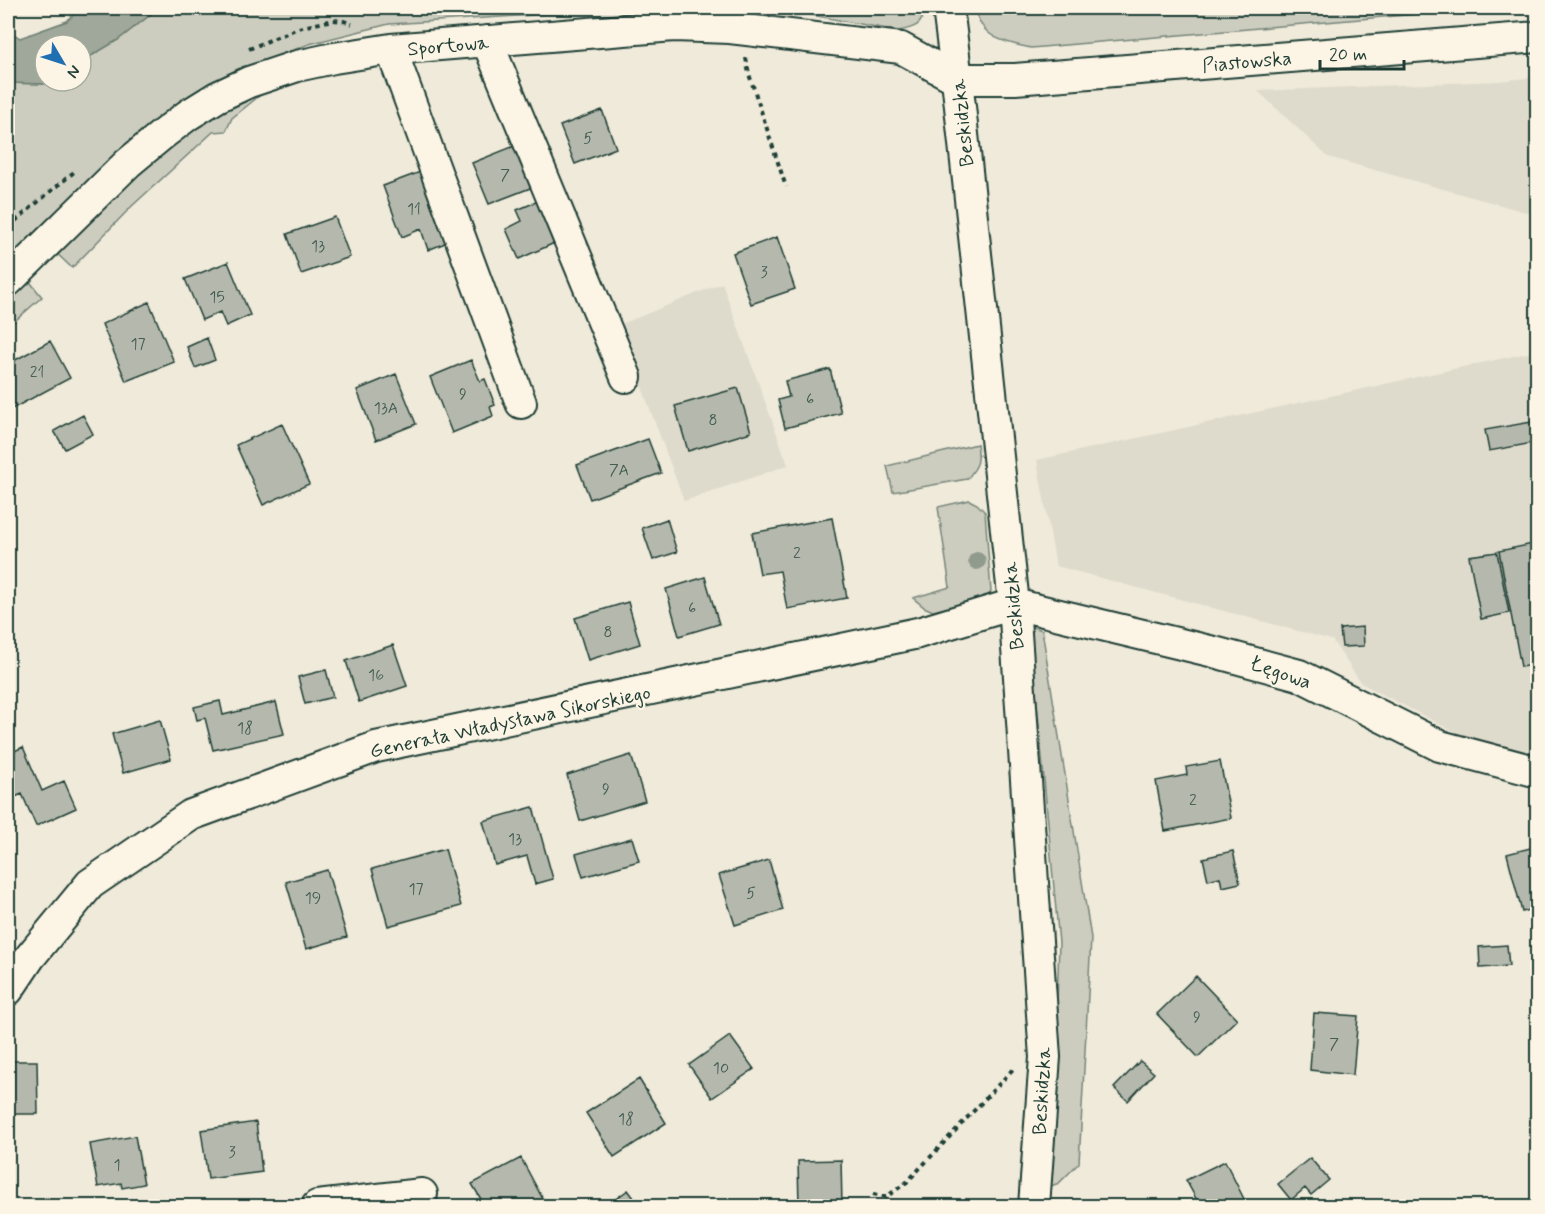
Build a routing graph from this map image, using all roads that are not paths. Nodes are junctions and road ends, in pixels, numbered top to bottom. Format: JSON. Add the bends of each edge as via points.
{"nodes":[{"id":1,"x":948,"y":8,"type":"edge"},
{"id":2,"x":1538,"y":37,"type":"edge"},
{"id":3,"x":488,"y":41,"type":"junction"},
{"id":4,"x":391,"y":49,"type":"junction"},
{"id":5,"x":957,"y":79,"type":"junction"},
{"id":6,"x":8,"y":281,"type":"edge"},
{"id":7,"x":626,"y":377,"type":"dead end"},
{"id":8,"x":521,"y":403,"type":"dead end"},
{"id":9,"x":1014,"y":604,"type":"junction"},
{"id":10,"x":1538,"y":772,"type":"edge"},
{"id":11,"x":8,"y":990,"type":"edge"},
{"id":12,"x":422,"y":1194,"type":"dead end"},
{"id":13,"x":316,"y":1206,"type":"edge"},
{"id":14,"x":1035,"y":1206,"type":"edge"}],
"edges":[{"from":1,"to":5,"type":"street","name":"Beskidzka"},
{"from":2,"to":5,"type":"street","name":"Piastowska","via":[[1068,76]]},
{"from":3,"to":4,"type":"street","name":"Sportowa"},
{"from":3,"to":5,"type":"street","name":"Sportowa","via":[[674,26],[730,28],[901,48]]},
{"from":3,"to":7,"type":"street"},
{"from":4,"to":6,"type":"street","name":"Sportowa","via":[[297,66],[218,97],[180,121],[128,163]]},
{"from":4,"to":8,"type":"street"},
{"from":5,"to":9,"type":"street","name":"Beskidzka"},
{"from":9,"to":10,"type":"street","name":"Łęgowa","via":[[1299,675],[1440,746]]},
{"from":9,"to":11,"type":"street","name":"Generała Władysława Sikorskiego","via":[[908,635],[376,747],[191,815],[90,884]]},
{"from":9,"to":14,"type":"street","name":"Beskidzka","via":[[1045,1057]]},
{"from":12,"to":13,"type":"street"}]}
